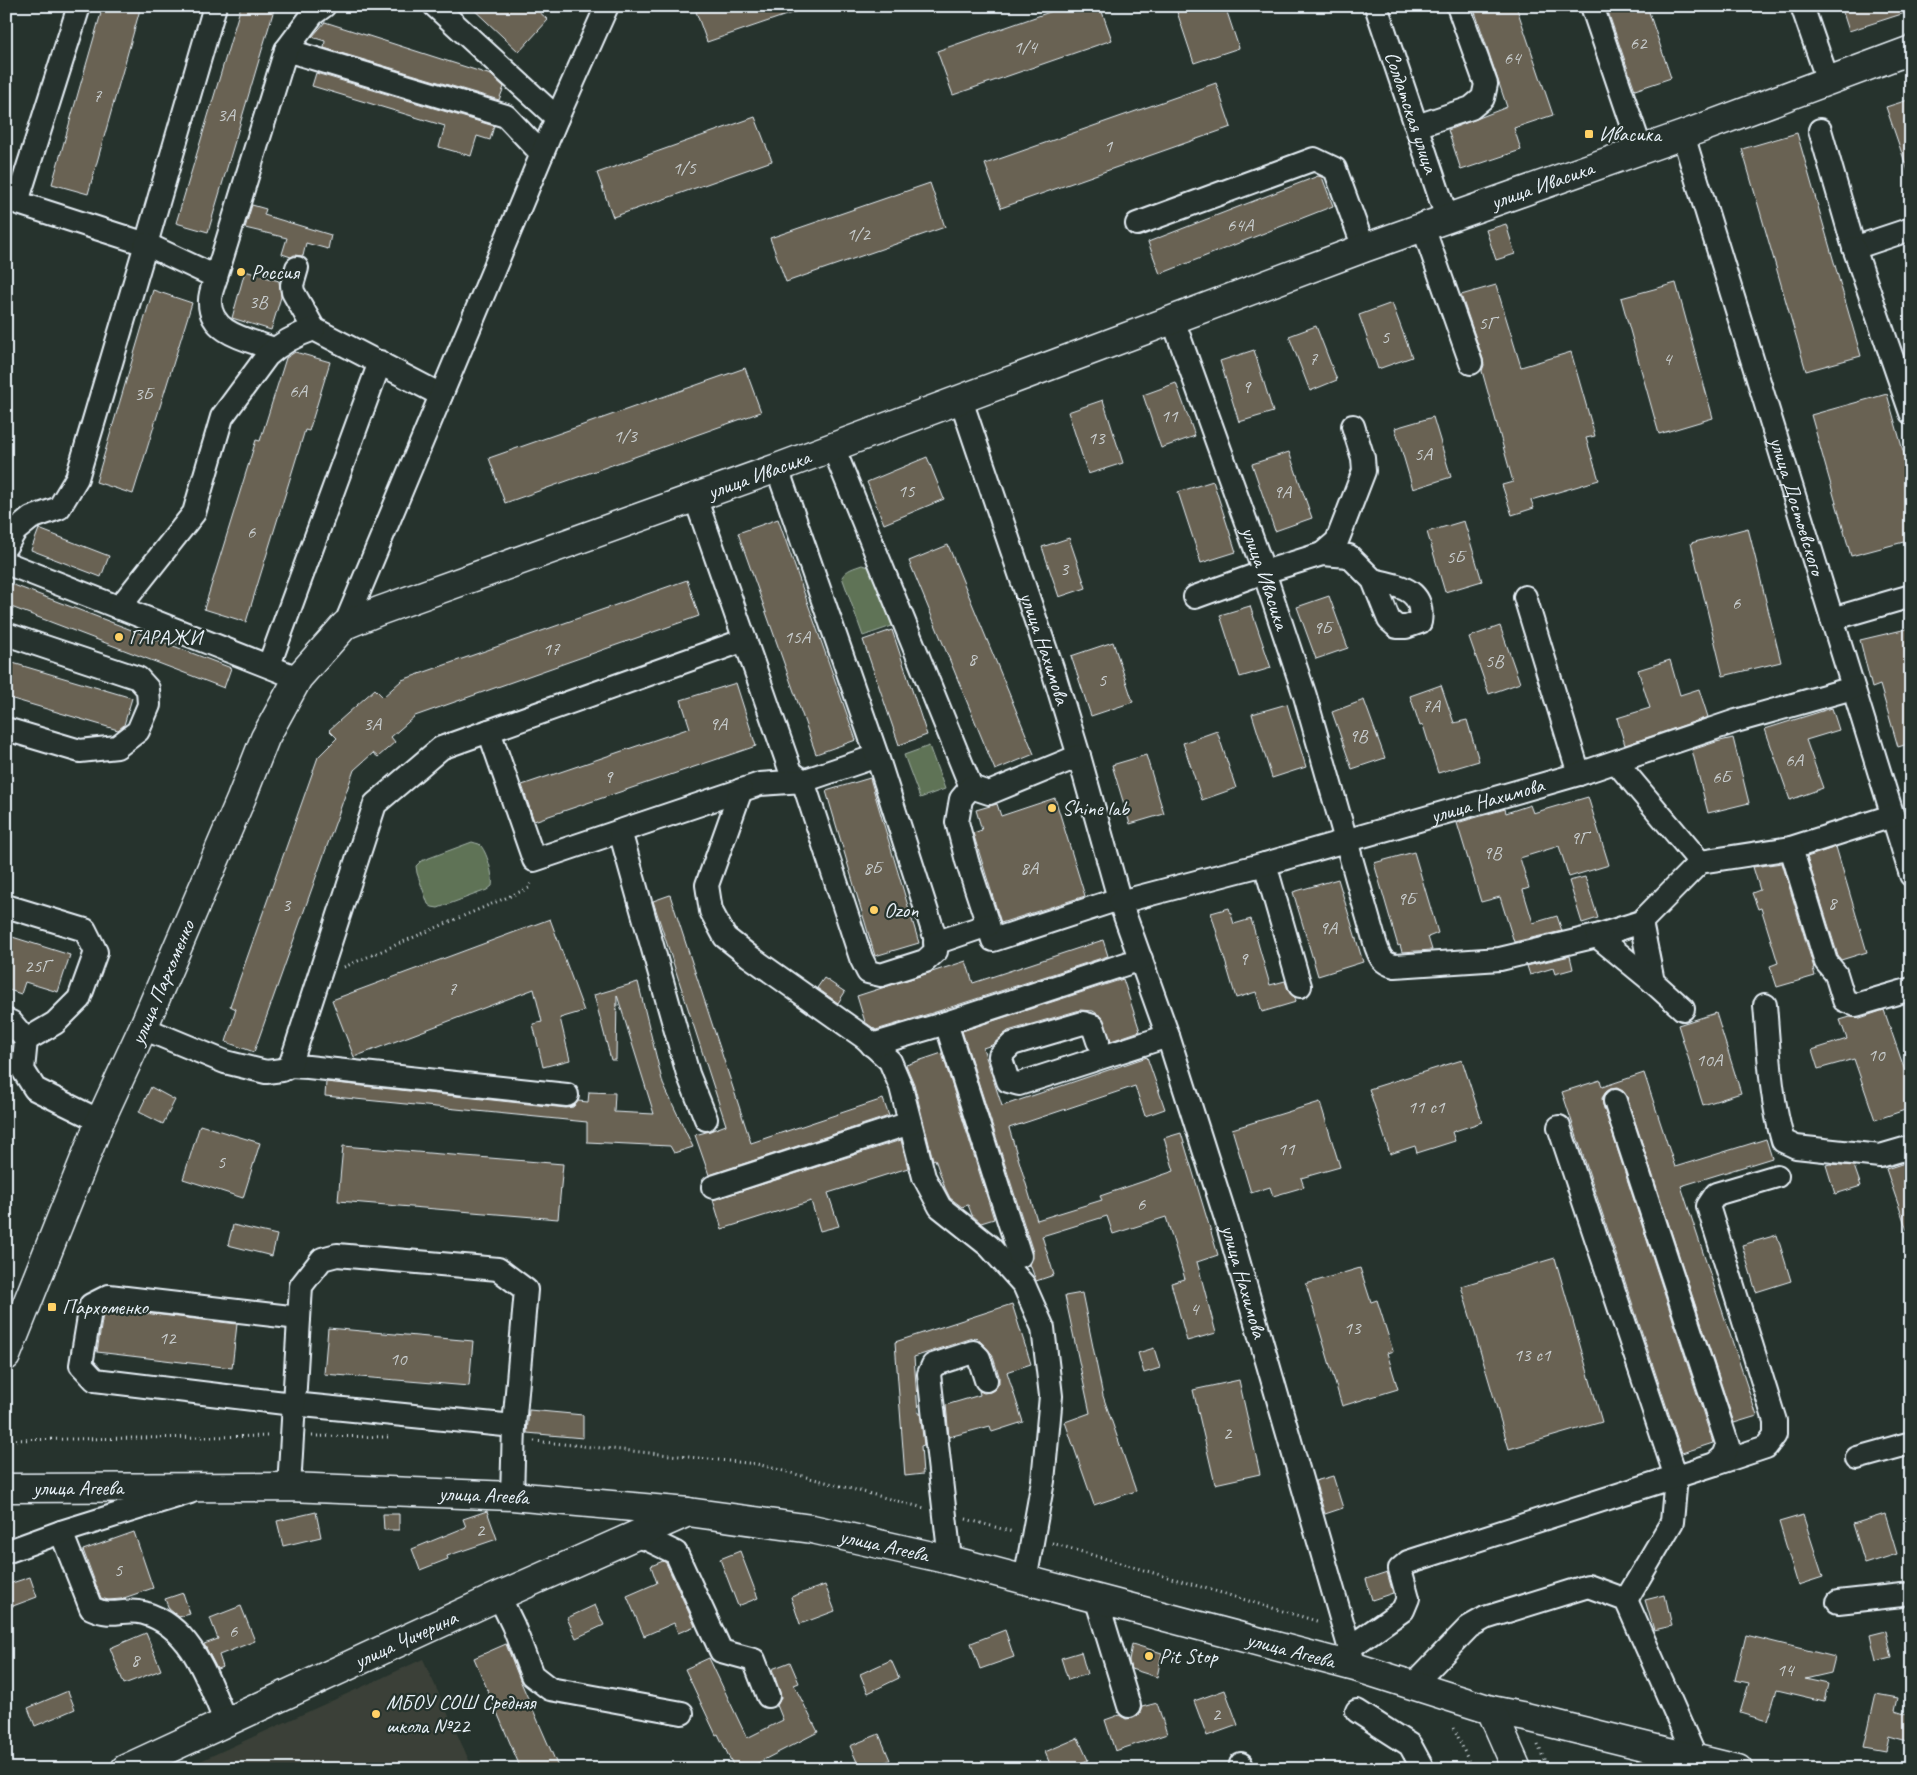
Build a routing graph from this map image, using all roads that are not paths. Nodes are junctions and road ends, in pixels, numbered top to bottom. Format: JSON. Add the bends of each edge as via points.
{"nodes":[{"id":1,"x":80,"y":6,"type":"edge"},
{"id":2,"x":214,"y":6,"type":"edge"},
{"id":3,"x":323,"y":6,"type":"edge"},
{"id":4,"x":436,"y":6,"type":"edge"},
{"id":5,"x":607,"y":6,"type":"edge"},
{"id":6,"x":1376,"y":6,"type":"edge"},
{"id":7,"x":1458,"y":6,"type":"edge"},
{"id":8,"x":1592,"y":6,"type":"edge"},
{"id":9,"x":1802,"y":6,"type":"edge"},
{"id":10,"x":286,"y":50,"type":"junction"},
{"id":11,"x":1911,"y":50,"type":"edge"},
{"id":12,"x":1828,"y":81,"type":"junction"},
{"id":13,"x":557,"y":118,"type":"junction"},
{"id":14,"x":1417,"y":126,"type":"junction"},
{"id":15,"x":1820,"y":130,"type":"dead end"},
{"id":16,"x":1682,"y":135,"type":"junction"},
{"id":17,"x":1641,"y":150,"type":"junction"},
{"id":18,"x":542,"y":154,"type":"junction"},
{"id":19,"x":12,"y":200,"type":"edge"},
{"id":20,"x":1435,"y":223,"type":"junction"},
{"id":21,"x":1137,"y":224,"type":"dead end"},
{"id":22,"x":1911,"y":229,"type":"edge"},
{"id":23,"x":146,"y":244,"type":"junction"},
{"id":24,"x":1364,"y":248,"type":"junction"},
{"id":25,"x":1854,"y":248,"type":"junction"},
{"id":26,"x":297,"y":268,"type":"dead end"},
{"id":27,"x":216,"y":277,"type":"junction"},
{"id":28,"x":1173,"y":320,"type":"junction"},
{"id":29,"x":314,"y":329,"type":"junction"},
{"id":30,"x":274,"y":349,"type":"junction"},
{"id":31,"x":380,"y":362,"type":"junction"},
{"id":32,"x":1472,"y":363,"type":"dead end"},
{"id":33,"x":441,"y":394,"type":"junction"},
{"id":34,"x":961,"y":400,"type":"junction"},
{"id":35,"x":1911,"y":413,"type":"edge"},
{"id":36,"x":1353,"y":426,"type":"dead end"},
{"id":37,"x":833,"y":447,"type":"junction"},
{"id":38,"x":776,"y":468,"type":"junction"},
{"id":39,"x":695,"y":497,"type":"junction"},
{"id":40,"x":6,"y":546,"type":"edge"},
{"id":41,"x":1322,"y":554,"type":"junction"},
{"id":42,"x":6,"y":563,"type":"edge"},
{"id":43,"x":1264,"y":572,"type":"junction"},
{"id":44,"x":1373,"y":580,"type":"dead end"},
{"id":45,"x":1911,"y":596,"type":"edge"},
{"id":46,"x":1195,"y":597,"type":"dead end"},
{"id":47,"x":1525,"y":597,"type":"dead end"},
{"id":48,"x":119,"y":608,"type":"junction"},
{"id":49,"x":1832,"y":619,"type":"junction"},
{"id":50,"x":345,"y":626,"type":"junction"},
{"id":51,"x":6,"y":634,"type":"edge"},
{"id":52,"x":745,"y":640,"type":"junction"},
{"id":53,"x":269,"y":665,"type":"junction"},
{"id":54,"x":298,"y":678,"type":"junction"},
{"id":55,"x":1852,"y":688,"type":"junction"},
{"id":56,"x":6,"y":729,"type":"edge"},
{"id":57,"x":489,"y":731,"type":"junction"},
{"id":58,"x":877,"y":756,"type":"junction"},
{"id":59,"x":1079,"y":756,"type":"junction"},
{"id":60,"x":1616,"y":762,"type":"junction"},
{"id":61,"x":1579,"y":774,"type":"junction"},
{"id":62,"x":803,"y":781,"type":"junction"},
{"id":63,"x":971,"y":786,"type":"junction"},
{"id":64,"x":741,"y":790,"type":"junction"},
{"id":65,"x":1892,"y":816,"type":"junction"},
{"id":66,"x":620,"y":831,"type":"junction"},
{"id":67,"x":1346,"y":841,"type":"junction"},
{"id":68,"x":1791,"y":848,"type":"junction"},
{"id":69,"x":1700,"y":862,"type":"junction"},
{"id":70,"x":1265,"y":864,"type":"junction"},
{"id":71,"x":1911,"y":875,"type":"edge"},
{"id":72,"x":1120,"y":900,"type":"junction"},
{"id":73,"x":6,"y":906,"type":"edge"},
{"id":74,"x":1640,"y":922,"type":"junction"},
{"id":75,"x":988,"y":925,"type":"junction"},
{"id":76,"x":1597,"y":936,"type":"junction"},
{"id":77,"x":935,"y":943,"type":"junction"},
{"id":78,"x":1142,"y":959,"type":"junction"},
{"id":79,"x":1653,"y":982,"type":"junction"},
{"id":80,"x":1300,"y":986,"type":"dead end"},
{"id":81,"x":1911,"y":989,"type":"edge"},
{"id":82,"x":1765,"y":1005,"type":"dead end"},
{"id":83,"x":1683,"y":1009,"type":"dead end"},
{"id":84,"x":6,"y":1020,"type":"edge"},
{"id":85,"x":946,"y":1023,"type":"junction"},
{"id":86,"x":144,"y":1028,"type":"junction"},
{"id":87,"x":1168,"y":1036,"type":"junction"},
{"id":88,"x":26,"y":1040,"type":"junction"},
{"id":89,"x":1098,"y":1041,"type":"dead end"},
{"id":90,"x":872,"y":1044,"type":"junction"},
{"id":91,"x":290,"y":1066,"type":"junction"},
{"id":92,"x":567,"y":1095,"type":"dead end"},
{"id":93,"x":1615,"y":1101,"type":"dead end"},
{"id":94,"x":706,"y":1119,"type":"dead end"},
{"id":95,"x":100,"y":1121,"type":"junction"},
{"id":96,"x":910,"y":1122,"type":"junction"},
{"id":97,"x":1559,"y":1127,"type":"dead end"},
{"id":98,"x":1911,"y":1147,"type":"edge"},
{"id":99,"x":1777,"y":1176,"type":"dead end"},
{"id":100,"x":713,"y":1187,"type":"dead end"},
{"id":101,"x":1020,"y":1256,"type":"dead end"},
{"id":102,"x":299,"y":1318,"type":"junction"},
{"id":103,"x":6,"y":1356,"type":"edge"},
{"id":104,"x":986,"y":1380,"type":"dead end"},
{"id":105,"x":293,"y":1404,"type":"junction"},
{"id":106,"x":514,"y":1433,"type":"junction"},
{"id":107,"x":1911,"y":1443,"type":"edge"},
{"id":108,"x":1857,"y":1458,"type":"dead end"},
{"id":109,"x":1715,"y":1464,"type":"junction"},
{"id":110,"x":1676,"y":1476,"type":"junction"},
{"id":111,"x":208,"y":1487,"type":"junction"},
{"id":112,"x":289,"y":1487,"type":"junction"},
{"id":113,"x":6,"y":1488,"type":"edge"},
{"id":114,"x":512,"y":1496,"type":"junction"},
{"id":115,"x":688,"y":1512,"type":"junction"},
{"id":116,"x":61,"y":1532,"type":"junction"},
{"id":117,"x":634,"y":1536,"type":"junction"},
{"id":118,"x":6,"y":1552,"type":"edge"},
{"id":119,"x":950,"y":1560,"type":"junction"},
{"id":120,"x":1025,"y":1581,"type":"junction"},
{"id":121,"x":1911,"y":1594,"type":"edge"},
{"id":122,"x":499,"y":1596,"type":"junction"},
{"id":123,"x":1096,"y":1598,"type":"junction"},
{"id":124,"x":1626,"y":1600,"type":"junction"},
{"id":125,"x":1838,"y":1602,"type":"dead end"},
{"id":126,"x":1349,"y":1648,"type":"junction"},
{"id":127,"x":1412,"y":1686,"type":"junction"},
{"id":128,"x":768,"y":1696,"type":"dead end"},
{"id":129,"x":1129,"y":1706,"type":"dead end"},
{"id":130,"x":1491,"y":1710,"type":"junction"},
{"id":131,"x":1357,"y":1711,"type":"dead end"},
{"id":132,"x":682,"y":1713,"type":"dead end"},
{"id":133,"x":226,"y":1723,"type":"junction"},
{"id":134,"x":1716,"y":1765,"type":"edge"},
{"id":135,"x":125,"y":1769,"type":"edge"},
{"id":136,"x":1423,"y":1769,"type":"edge"},
{"id":137,"x":1517,"y":1769,"type":"edge"}],
"edges":[{"from":1,"to":19,"type":"street"},
{"from":2,"to":23,"type":"street"},
{"from":3,"to":10,"type":"street","via":[[313,14]]},
{"from":4,"to":13,"type":"street"},
{"from":5,"to":13,"type":"street"},
{"from":6,"to":14,"type":"street","name":"Солдатская улица"},
{"from":7,"to":14,"type":"street","via":[[1486,84],[1483,98],[1471,108]]},
{"from":8,"to":17,"type":"street"},
{"from":9,"to":12,"type":"street"},
{"from":10,"to":18,"type":"street","via":[[506,116]]},
{"from":10,"to":27,"type":"street"},
{"from":11,"to":12,"type":"main road","name":"улица Ивасика"},
{"from":12,"to":16,"type":"main road","name":"улица Ивасика"},
{"from":13,"to":18,"type":"street"},
{"from":14,"to":20,"type":"street","name":"Солдатская улица"},
{"from":15,"to":25,"type":"street"},
{"from":16,"to":17,"type":"main road","name":"улица Ивасика"},
{"from":16,"to":49,"type":"street","name":"улица Достоевского"},
{"from":17,"to":20,"type":"main road","name":"улица Ивасика"},
{"from":18,"to":33,"type":"street"},
{"from":19,"to":23,"type":"street"},
{"from":20,"to":24,"type":"main road","name":"улица Ивасика"},
{"from":20,"to":32,"type":"street","name":"Солдатская улица"},
{"from":21,"to":24,"type":"street","via":[[1314,159],[1335,169]]},
{"from":22,"to":25,"type":"street"},
{"from":23,"to":27,"type":"street"},
{"from":23,"to":40,"type":"street","via":[[77,478],[59,508],[31,518],[15,531]]},
{"from":24,"to":28,"type":"main road","name":"улица Ивасика"},
{"from":25,"to":35,"type":"street"},
{"from":26,"to":29,"type":"street","via":[[293,292]]},
{"from":27,"to":30,"type":"street","via":[[210,300],[213,317],[223,330]]},
{"from":28,"to":34,"type":"main road","name":"улица Ивасика"},
{"from":28,"to":43,"type":"street","name":"улица Ивасика"},
{"from":29,"to":30,"type":"street","via":[[294,336]]},
{"from":29,"to":31,"type":"street"},
{"from":30,"to":48,"type":"street","via":[[222,418],[194,513]]},
{"from":31,"to":33,"type":"street"},
{"from":31,"to":53,"type":"street"},
{"from":33,"to":50,"type":"street"},
{"from":34,"to":37,"type":"main road","name":"улица Ивасика"},
{"from":34,"to":59,"type":"street","name":"улица Нахимова"},
{"from":36,"to":41,"type":"street","via":[[1364,471],[1337,541]]},
{"from":37,"to":38,"type":"main road","name":"улица Ивасика"},
{"from":37,"to":63,"type":"street"},
{"from":38,"to":39,"type":"main road","name":"улица Ивасика"},
{"from":38,"to":58,"type":"street"},
{"from":39,"to":50,"type":"main road","name":"улица Ивасика","via":[[379,610]]},
{"from":39,"to":52,"type":"street"},
{"from":41,"to":43,"type":"street"},
{"from":41,"to":44,"type":"street","via":[[1348,556]]},
{"from":42,"to":48,"type":"street"},
{"from":43,"to":46,"type":"street"},
{"from":43,"to":67,"type":"street","name":"улица Ивасика","via":[[1305,696]]},
{"from":45,"to":49,"type":"street"},
{"from":47,"to":61,"type":"street"},
{"from":48,"to":53,"type":"street"},
{"from":49,"to":55,"type":"street","name":"улица Достоевского"},
{"from":50,"to":54,"type":"main road","name":"улица Пархоменко"},
{"from":51,"to":56,"type":"street","via":[[138,678],[148,689],[149,705],[138,731],[117,747],[80,751]]},
{"from":52,"to":57,"type":"street"},
{"from":52,"to":62,"type":"street","via":[[791,772]]},
{"from":53,"to":54,"type":"street"},
{"from":54,"to":86,"type":"main road","name":"улица Пархоменко","via":[[264,738]]},
{"from":55,"to":60,"type":"street","name":"улица Нахимова","via":[[1736,721]]},
{"from":55,"to":65,"type":"street","name":"улица Достоевского"},
{"from":57,"to":66,"type":"street","via":[[534,860]]},
{"from":57,"to":91,"type":"street","via":[[441,748],[375,804]]},
{"from":58,"to":62,"type":"street"},
{"from":58,"to":77,"type":"street"},
{"from":59,"to":63,"type":"street","via":[[989,793]]},
{"from":59,"to":72,"type":"street","name":"улица Нахимова"},
{"from":60,"to":61,"type":"street","name":"улица Нахимова"},
{"from":60,"to":69,"type":"street"},
{"from":61,"to":67,"type":"street","name":"улица Нахимова"},
{"from":62,"to":64,"type":"street","via":[[760,784]]},
{"from":62,"to":77,"type":"street","via":[[868,972],[881,975],[925,961],[936,951]]},
{"from":63,"to":75,"type":"street","via":[[961,799],[957,822]]},
{"from":64,"to":66,"type":"street"},
{"from":64,"to":90,"type":"street","via":[[707,885],[710,911],[726,937],[749,956]]},
{"from":65,"to":68,"type":"street"},
{"from":65,"to":71,"type":"street","name":"улица Достоевского"},
{"from":66,"to":94,"type":"street","via":[[688,1074]]},
{"from":67,"to":70,"type":"street","name":"улица Нахимова"},
{"from":67,"to":76,"type":"street","name":"улица Ивасика","via":[[1376,946],[1385,964],[1500,959]]},
{"from":68,"to":69,"type":"street"},
{"from":68,"to":81,"type":"street","via":[[1826,962],[1836,974],[1844,1000],[1856,1005]]},
{"from":69,"to":74,"type":"street"},
{"from":70,"to":72,"type":"street","name":"улица Нахимова"},
{"from":70,"to":80,"type":"street"},
{"from":72,"to":75,"type":"street","via":[[993,940]]},
{"from":72,"to":78,"type":"street","name":"улица Нахимова"},
{"from":73,"to":88,"type":"street","via":[[85,930],[96,952],[79,999],[55,1023]]},
{"from":74,"to":76,"type":"street"},
{"from":74,"to":79,"type":"street"},
{"from":75,"to":77,"type":"street"},
{"from":76,"to":79,"type":"street"},
{"from":78,"to":85,"type":"street"},
{"from":78,"to":87,"type":"street","name":"улица Нахимова"},
{"from":79,"to":83,"type":"street"},
{"from":82,"to":98,"type":"street","via":[[1771,1077],[1783,1141],[1796,1147],[1880,1156]]},
{"from":84,"to":88,"type":"street"},
{"from":85,"to":90,"type":"street"},
{"from":85,"to":101,"type":"street"},
{"from":86,"to":91,"type":"street","via":[[225,1062],[266,1072]]},
{"from":86,"to":95,"type":"main road","name":"улица Пархоменко"},
{"from":87,"to":89,"type":"street","via":[[1019,1084],[1008,1081],[1000,1056],[1012,1044],[1082,1023],[1093,1026]]},
{"from":87,"to":126,"type":"street","name":"улица Нахимова","via":[[1228,1222]]},
{"from":88,"to":95,"type":"street","via":[[24,1070],[35,1089]]},
{"from":90,"to":96,"type":"street","via":[[890,1061]]},
{"from":91,"to":92,"type":"street"},
{"from":93,"to":109,"type":"street","via":[[1728,1446],[1724,1456]]},
{"from":95,"to":103,"type":"main road","name":"улица Пархоменко"},
{"from":96,"to":100,"type":"street"},
{"from":96,"to":120,"type":"street","via":[[924,1177],[940,1207],[989,1246],[1024,1285],[1043,1328],[1051,1396],[1043,1482]]},
{"from":97,"to":110,"type":"street"},
{"from":99,"to":109,"type":"street","via":[[1716,1194],[1708,1206],[1775,1421],[1775,1435],[1766,1446]]},
{"from":102,"to":105,"type":"street"},
{"from":102,"to":105,"type":"street","via":[[109,1296],[91,1305],[80,1365],[95,1380]]},
{"from":102,"to":106,"type":"street","via":[[301,1286],[322,1259],[337,1255],[498,1269],[526,1290]]},
{"from":104,"to":119,"type":"street","via":[[979,1358],[973,1352],[933,1365],[930,1374]]},
{"from":105,"to":106,"type":"street"},
{"from":105,"to":112,"type":"street"},
{"from":106,"to":114,"type":"street"},
{"from":107,"to":108,"type":"street"},
{"from":109,"to":110,"type":"street"},
{"from":110,"to":124,"type":"street","via":[[1672,1522]]},
{"from":110,"to":126,"type":"street","via":[[1408,1562],[1400,1569],[1408,1598],[1403,1610]]},
{"from":111,"to":112,"type":"main road","name":"улица Агеева"},
{"from":111,"to":113,"type":"main road","name":"улица Агеева"},
{"from":111,"to":116,"type":"street"},
{"from":112,"to":114,"type":"main road","name":"улица Агеева"},
{"from":114,"to":115,"type":"main road","name":"улица Агеева"},
{"from":115,"to":117,"type":"main road","name":"улица Чичерина"},
{"from":115,"to":119,"type":"main road","name":"улица Агеева","via":[[812,1529]]},
{"from":116,"to":118,"type":"street"},
{"from":116,"to":133,"type":"street","via":[[91,1608],[103,1613],[142,1612],[164,1620],[174,1628],[194,1651]]},
{"from":117,"to":122,"type":"main road","name":"улица Чичерина"},
{"from":117,"to":128,"type":"street","via":[[676,1554],[720,1651],[754,1660]]},
{"from":119,"to":120,"type":"main road","name":"улица Агеева"},
{"from":120,"to":123,"type":"main road","name":"улица Агеева"},
{"from":121,"to":125,"type":"street"},
{"from":122,"to":132,"type":"street","via":[[532,1675],[540,1683],[550,1689]]},
{"from":122,"to":133,"type":"main road","name":"улица Чичерина"},
{"from":123,"to":126,"type":"main road","name":"улица Агеева"},
{"from":123,"to":129,"type":"street"},
{"from":124,"to":127,"type":"street","via":[[1588,1586],[1485,1618],[1469,1627]]},
{"from":124,"to":134,"type":"street"},
{"from":126,"to":127,"type":"main road","name":"улица Агеева"},
{"from":127,"to":130,"type":"main road","name":"улица Агеева"},
{"from":130,"to":134,"type":"main road","name":"улица Агеева"},
{"from":130,"to":137,"type":"main road"},
{"from":131,"to":136,"type":"street","via":[[1410,1745]]},
{"from":133,"to":135,"type":"main road","name":"улица Чичерина"}]}
